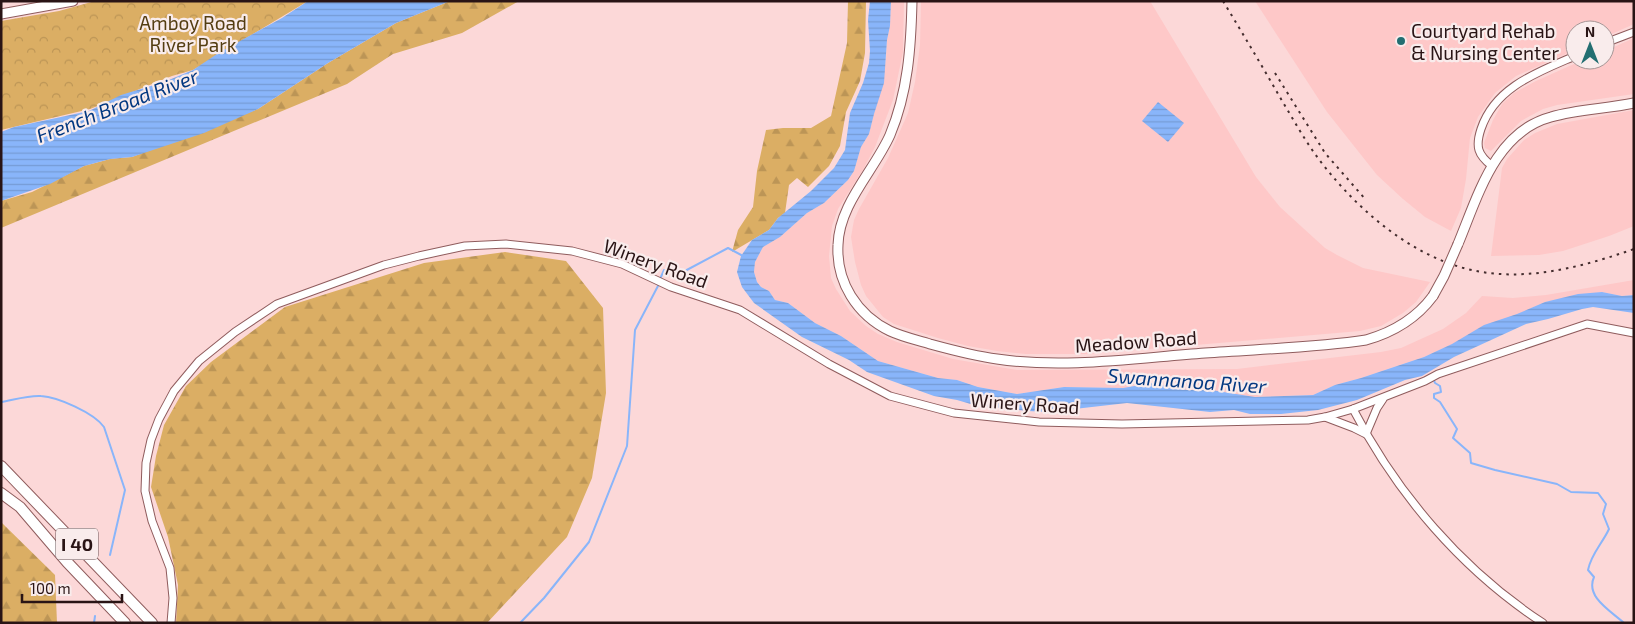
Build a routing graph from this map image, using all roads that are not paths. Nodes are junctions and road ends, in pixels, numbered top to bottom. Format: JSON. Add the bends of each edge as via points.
{"nodes":[{"id":1,"x":73,"y":1,"type":"edge"},
{"id":2,"x":912,"y":1,"type":"edge"},
{"id":3,"x":1,"y":14,"type":"edge"},
{"id":4,"x":1634,"y":32,"type":"edge"},
{"id":5,"x":1615,"y":39,"type":"edge"},
{"id":6,"x":1565,"y":61,"type":"edge"},
{"id":7,"x":1634,"y":103,"type":"edge"},
{"id":8,"x":1492,"y":166,"type":"junction"},
{"id":9,"x":1634,"y":332,"type":"edge"},
{"id":10,"x":1383,"y":398,"type":"junction"},
{"id":11,"x":1353,"y":409,"type":"junction"},
{"id":12,"x":1325,"y":417,"type":"junction"},
{"id":13,"x":1366,"y":434,"type":"junction"},
{"id":14,"x":1,"y":466,"type":"edge"},
{"id":15,"x":1,"y":493,"type":"edge"},
{"id":16,"x":125,"y":623,"type":"edge"},
{"id":17,"x":152,"y":623,"type":"edge"},
{"id":18,"x":171,"y":623,"type":"edge"},
{"id":19,"x":1543,"y":623,"type":"edge"}],
"edges":[{"from":1,"to":3,"type":"main road"},
{"from":2,"to":8,"type":"main road","name":"Meadow Road","bridge":true,"via":[[910,54],[900,106],[883,149],[846,211],[838,245],[840,271],[850,294],[867,316],[902,336],[996,359],[1060,363],[1366,340],[1381,336],[1416,316],[1433,296]]},
{"from":4,"to":5,"type":"street"},
{"from":6,"to":8,"type":"street","via":[[1511,87],[1490,110],[1480,132],[1478,148],[1482,158]]},
{"from":7,"to":8,"type":"main road","name":"Meadow Road","via":[[1539,121],[1514,138]]},
{"from":9,"to":10,"type":"street","name":"Winery Road","via":[[1587,324],[1438,374]]},
{"from":10,"to":11,"type":"street","name":"Winery Road"},
{"from":10,"to":13,"type":"street"},
{"from":11,"to":12,"type":"street","name":"Winery Road"},
{"from":11,"to":13,"type":"street"},
{"from":12,"to":13,"type":"street"},
{"from":12,"to":18,"type":"street","name":"Winery Road","via":[[1122,424],[1039,422],[954,413],[890,396],[828,364],[740,310],[671,287],[622,264],[572,251],[506,244],[465,246],[419,256],[277,304],[198,361],[174,391],[149,448],[145,491],[152,522],[170,568]]},
{"from":13,"to":19,"type":"street","via":[[1387,469],[1447,543],[1506,596]]},
{"from":14,"to":17,"type":"highway","number":"I 40"},
{"from":15,"to":16,"type":"highway","number":"I 40","via":[[20,507]]}]}
